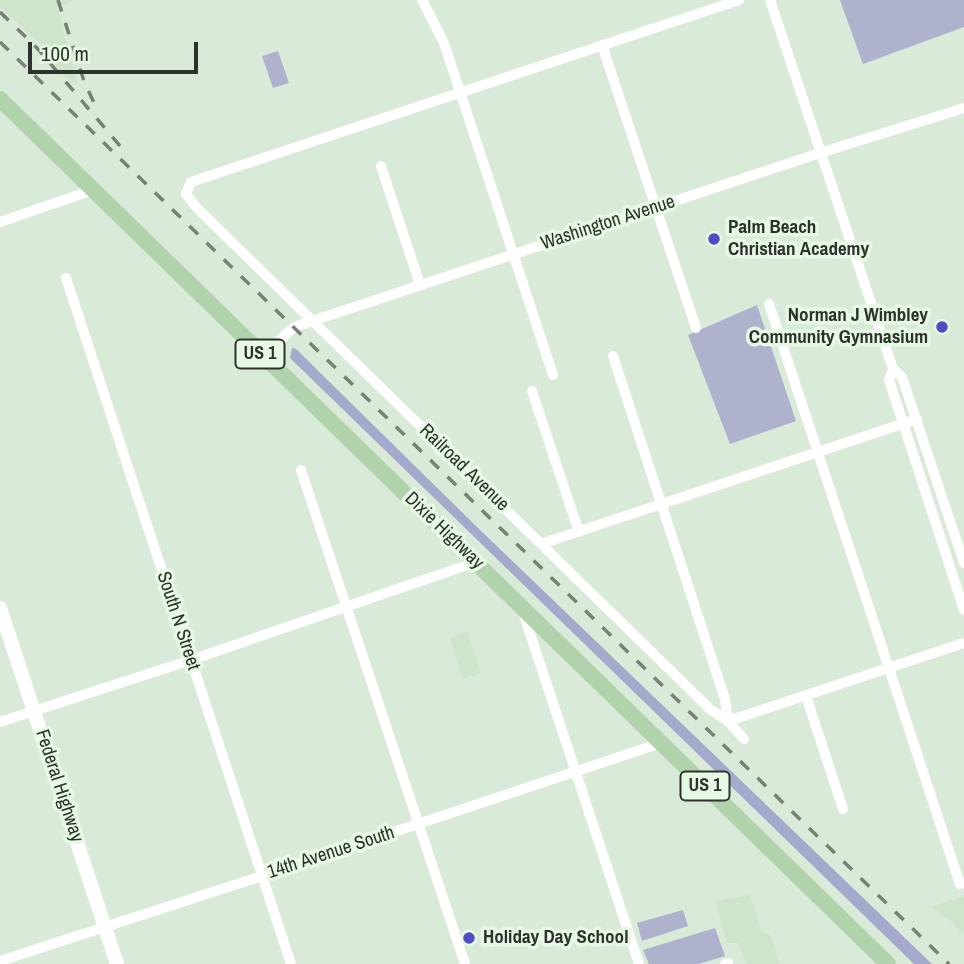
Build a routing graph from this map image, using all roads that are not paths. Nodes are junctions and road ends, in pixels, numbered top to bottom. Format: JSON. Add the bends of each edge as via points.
{"nodes":[{"id":1,"x":422,"y":0,"type":"edge"},
{"id":2,"x":739,"y":0,"type":"edge"},
{"id":3,"x":770,"y":0,"type":"edge"},
{"id":4,"x":602,"y":45,"type":"junction"},
{"id":5,"x":460,"y":92,"type":"junction"},
{"id":6,"x":0,"y":99,"type":"edge"},
{"id":7,"x":964,"y":108,"type":"edge"},
{"id":8,"x":820,"y":153,"type":"junction"},
{"id":9,"x":381,"y":166,"type":"dead end"},
{"id":10,"x":93,"y":190,"type":"junction"},
{"id":11,"x":656,"y":207,"type":"junction"},
{"id":12,"x":0,"y":222,"type":"edge"},
{"id":13,"x":513,"y":254,"type":"junction"},
{"id":14,"x":66,"y":278,"type":"dead end"},
{"id":15,"x":420,"y":285,"type":"junction"},
{"id":16,"x":769,"y":304,"type":"dead end"},
{"id":17,"x":312,"y":321,"type":"junction"},
{"id":18,"x":696,"y":328,"type":"dead end"},
{"id":19,"x":614,"y":356,"type":"dead end"},
{"id":20,"x":264,"y":357,"type":"junction"},
{"id":21,"x":893,"y":369,"type":"junction"},
{"id":22,"x":553,"y":375,"type":"dead end"},
{"id":23,"x":532,"y":391,"type":"dead end"},
{"id":24,"x":916,"y":419,"type":"junction"},
{"id":25,"x":903,"y":424,"type":"junction"},
{"id":26,"x":818,"y":452,"type":"junction"},
{"id":27,"x":301,"y":470,"type":"dead end"},
{"id":28,"x":661,"y":504,"type":"junction"},
{"id":29,"x":579,"y":532,"type":"junction"},
{"id":30,"x":541,"y":544,"type":"junction"},
{"id":31,"x":476,"y":562,"type":"junction"},
{"id":32,"x":964,"y":563,"type":"edge"},
{"id":33,"x":346,"y":607,"type":"junction"},
{"id":34,"x":0,"y":608,"type":"edge"},
{"id":35,"x":521,"y":608,"type":"junction"},
{"id":36,"x":964,"y":610,"type":"edge"},
{"id":37,"x":964,"y":643,"type":"edge"},
{"id":38,"x":191,"y":660,"type":"junction"},
{"id":39,"x":889,"y":668,"type":"junction"},
{"id":40,"x":806,"y":696,"type":"junction"},
{"id":41,"x":34,"y":711,"type":"junction"},
{"id":42,"x":728,"y":721,"type":"junction"},
{"id":43,"x":0,"y":722,"type":"edge"},
{"id":44,"x":744,"y":739,"type":"dead end"},
{"id":45,"x":661,"y":743,"type":"junction"},
{"id":46,"x":576,"y":772,"type":"junction"},
{"id":47,"x":843,"y":809,"type":"dead end"},
{"id":48,"x":419,"y":824,"type":"junction"},
{"id":49,"x":262,"y":876,"type":"junction"},
{"id":50,"x":962,"y":883,"type":"edge"},
{"id":51,"x":105,"y":927,"type":"junction"},
{"id":52,"x":0,"y":961,"type":"edge"},
{"id":53,"x":117,"y":964,"type":"edge"},
{"id":54,"x":291,"y":964,"type":"edge"},
{"id":55,"x":465,"y":964,"type":"edge"},
{"id":56,"x":639,"y":964,"type":"edge"},
{"id":57,"x":888,"y":964,"type":"edge"}],
"edges":[{"from":1,"to":5,"type":"street","via":[[441,35]]},
{"from":2,"to":4,"type":"street"},
{"from":3,"to":8,"type":"street"},
{"from":4,"to":5,"type":"street"},
{"from":4,"to":11,"type":"street"},
{"from":5,"to":13,"type":"street"},
{"from":5,"to":17,"type":"street","name":"Railroad Avenue","via":[[191,182],[186,194],[197,208]]},
{"from":6,"to":10,"type":"main road","name":"Dixie Highway","number":"US 1"},
{"from":7,"to":8,"type":"street","name":"Washington Avenue"},
{"from":8,"to":11,"type":"street","name":"Washington Avenue"},
{"from":8,"to":21,"type":"street"},
{"from":9,"to":15,"type":"street"},
{"from":10,"to":12,"type":"street"},
{"from":10,"to":20,"type":"main road","name":"Dixie Highway","number":"US 1"},
{"from":11,"to":13,"type":"street","name":"Washington Avenue"},
{"from":11,"to":18,"type":"street"},
{"from":13,"to":15,"type":"street","name":"Washington Avenue"},
{"from":13,"to":22,"type":"street"},
{"from":14,"to":38,"type":"street","name":"South N Street"},
{"from":15,"to":17,"type":"street","name":"Washington Avenue"},
{"from":16,"to":26,"type":"street"},
{"from":17,"to":20,"type":"street","name":"Washington Avenue","via":[[288,332]]},
{"from":17,"to":30,"type":"street","name":"Railroad Avenue"},
{"from":19,"to":28,"type":"street"},
{"from":20,"to":31,"type":"main road","name":"Dixie Highway","number":"US 1"},
{"from":21,"to":24,"type":"street","via":[[902,377]]},
{"from":21,"to":25,"type":"street","via":[[889,380]]},
{"from":23,"to":29,"type":"street"},
{"from":24,"to":25,"type":"street"},
{"from":24,"to":32,"type":"street"},
{"from":25,"to":26,"type":"street"},
{"from":25,"to":36,"type":"street"},
{"from":26,"to":28,"type":"street"},
{"from":26,"to":39,"type":"street"},
{"from":27,"to":33,"type":"street"},
{"from":28,"to":29,"type":"street"},
{"from":28,"to":42,"type":"street","via":[[725,699]]},
{"from":29,"to":30,"type":"street"},
{"from":30,"to":42,"type":"street","name":"Railroad Avenue","via":[[711,710]]},
{"from":31,"to":33,"type":"street"},
{"from":31,"to":35,"type":"main road","name":"Dixie Highway","number":"US 1"},
{"from":33,"to":38,"type":"street"},
{"from":33,"to":48,"type":"street"},
{"from":34,"to":41,"type":"main road","name":"Federal Highway"},
{"from":35,"to":45,"type":"main road","name":"Dixie Highway","number":"US 1"},
{"from":35,"to":46,"type":"street"},
{"from":37,"to":39,"type":"street"},
{"from":38,"to":41,"type":"street"},
{"from":38,"to":49,"type":"street","name":"South N Street"},
{"from":39,"to":40,"type":"street"},
{"from":39,"to":50,"type":"street"},
{"from":40,"to":42,"type":"street"},
{"from":40,"to":47,"type":"street"},
{"from":41,"to":43,"type":"street"},
{"from":41,"to":51,"type":"main road","name":"Federal Highway"},
{"from":42,"to":44,"type":"street","name":"Railroad Avenue"},
{"from":45,"to":46,"type":"street","name":"14th Avenue South"},
{"from":45,"to":57,"type":"main road","name":"Dixie Highway","number":"US 1"},
{"from":46,"to":48,"type":"street","name":"14th Avenue South"},
{"from":46,"to":56,"type":"street"},
{"from":48,"to":49,"type":"street","name":"14th Avenue South"},
{"from":48,"to":55,"type":"street"},
{"from":49,"to":51,"type":"street","name":"14th Avenue South"},
{"from":49,"to":54,"type":"street","name":"South N Street"},
{"from":51,"to":52,"type":"street","name":"14th Avenue South"},
{"from":51,"to":53,"type":"main road","name":"Federal Highway"}]}
